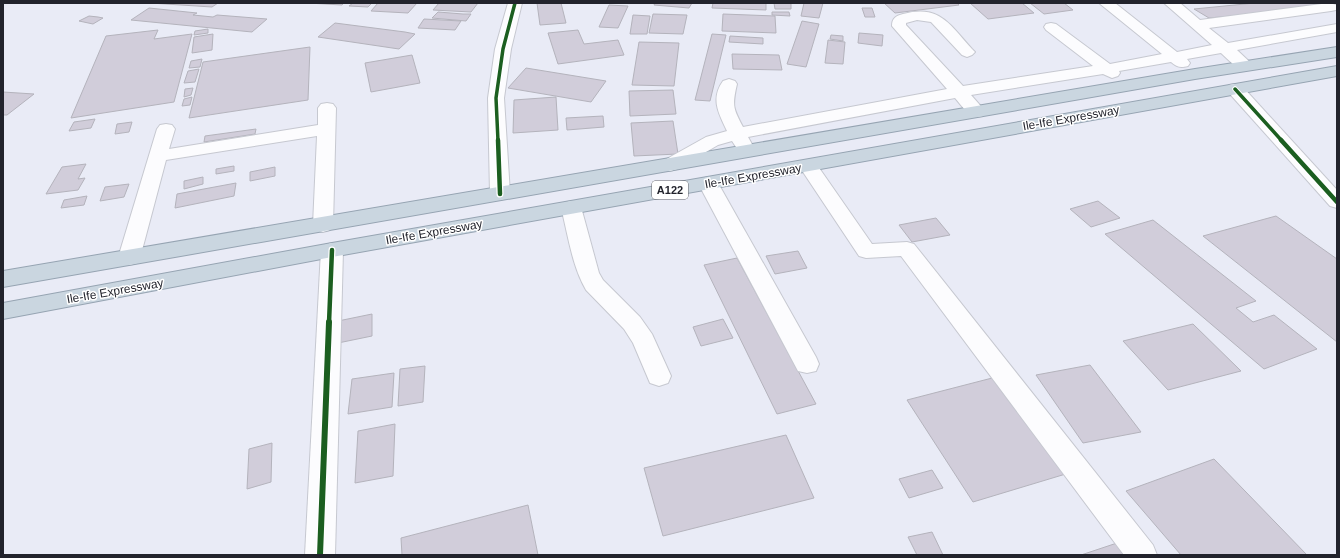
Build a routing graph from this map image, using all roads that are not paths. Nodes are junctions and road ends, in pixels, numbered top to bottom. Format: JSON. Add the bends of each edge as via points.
{"nodes":[{"id":1,"x":515,"y":3,"type":"edge"},
{"id":2,"x":1106,"y":3,"type":"edge"},
{"id":3,"x":1171,"y":3,"type":"edge"},
{"id":4,"x":1330,"y":7,"type":"edge"},
{"id":5,"x":1197,"y":25,"type":"junction"},
{"id":6,"x":1051,"y":27,"type":"dead end"},
{"id":7,"x":1337,"y":28,"type":"edge"},
{"id":8,"x":1224,"y":48,"type":"junction"},
{"id":9,"x":967,"y":52,"type":"dead end"},
{"id":10,"x":1337,"y":52,"type":"edge"},
{"id":11,"x":1174,"y":57,"type":"junction"},
{"id":12,"x":1246,"y":66,"type":"junction"},
{"id":13,"x":1106,"y":69,"type":"junction"},
{"id":14,"x":1337,"y":71,"type":"edge"},
{"id":15,"x":1195,"y":74,"type":"junction"},
{"id":16,"x":729,"y":84,"type":"dead end"},
{"id":17,"x":1128,"y":86,"type":"junction"},
{"id":18,"x":1235,"y":89,"type":"junction"},
{"id":19,"x":958,"y":92,"type":"junction"},
{"id":20,"x":327,"y":108,"type":"dead end"},
{"id":21,"x":977,"y":112,"type":"junction"},
{"id":22,"x":166,"y":129,"type":"dead end"},
{"id":23,"x":326,"y":129,"type":"junction"},
{"id":24,"x":738,"y":134,"type":"junction"},
{"id":25,"x":746,"y":152,"type":"junction"},
{"id":26,"x":158,"y":156,"type":"junction"},
{"id":27,"x":670,"y":165,"type":"junction"},
{"id":28,"x":808,"y":166,"type":"junction"},
{"id":29,"x":708,"y":183,"type":"junction"},
{"id":30,"x":500,"y":194,"type":"junction"},
{"id":31,"x":1337,"y":202,"type":"edge"},
{"id":32,"x":571,"y":208,"type":"junction"},
{"id":33,"x":323,"y":224,"type":"junction"},
{"id":34,"x":332,"y":250,"type":"junction"},
{"id":35,"x":129,"y":258,"type":"junction"},
{"id":36,"x":3,"y":279,"type":"edge"},
{"id":37,"x":3,"y":311,"type":"edge"},
{"id":38,"x":807,"y":364,"type":"dead end"},
{"id":39,"x":659,"y":376,"type":"dead end"},
{"id":40,"x":320,"y":555,"type":"edge"},
{"id":41,"x":1142,"y":555,"type":"edge"}],
"edges":[{"from":1,"to":30,"type":"street","via":[[503,49],[496,98]]},
{"from":2,"to":11,"type":"street"},
{"from":3,"to":5,"type":"street"},
{"from":4,"to":5,"type":"street"},
{"from":5,"to":8,"type":"street"},
{"from":6,"to":13,"type":"street"},
{"from":7,"to":8,"type":"street"},
{"from":8,"to":11,"type":"street"},
{"from":8,"to":12,"type":"street"},
{"from":9,"to":19,"type":"street","via":[[936,19],[925,16],[904,18],[899,21],[899,26]]},
{"from":10,"to":12,"type":"highway","name":"Ile-Ife Expressway","number":"A122"},
{"from":11,"to":13,"type":"street"},
{"from":11,"to":15,"type":"street"},
{"from":12,"to":15,"type":"highway","name":"Ile-Ife Expressway","number":"A122"},
{"from":13,"to":17,"type":"street"},
{"from":13,"to":19,"type":"street"},
{"from":14,"to":18,"type":"highway","name":"Ile-Ife Expressway","number":"A122"},
{"from":15,"to":17,"type":"highway","name":"Ile-Ife Expressway","number":"A122"},
{"from":16,"to":24,"type":"street","via":[[725,109]]},
{"from":17,"to":21,"type":"highway","name":"Ile-Ife Expressway","number":"A122"},
{"from":18,"to":28,"type":"highway","name":"Ile-Ife Expressway","number":"A122"},
{"from":18,"to":31,"type":"street"},
{"from":19,"to":21,"type":"street"},
{"from":19,"to":24,"type":"street"},
{"from":20,"to":23,"type":"street"},
{"from":21,"to":25,"type":"highway","name":"Ile-Ife Expressway","number":"A122"},
{"from":22,"to":26,"type":"street"},
{"from":23,"to":26,"type":"street"},
{"from":23,"to":33,"type":"street"},
{"from":24,"to":25,"type":"street"},
{"from":24,"to":27,"type":"street","via":[[712,141]]},
{"from":25,"to":27,"type":"highway","name":"Ile-Ife Expressway","number":"A122"},
{"from":26,"to":35,"type":"street"},
{"from":27,"to":30,"type":"highway","name":"Ile-Ife Expressway","number":"A122"},
{"from":28,"to":29,"type":"highway","name":"Ile-Ife Expressway","number":"A122"},
{"from":28,"to":41,"type":"street","via":[[866,251],[907,249]]},
{"from":29,"to":32,"type":"highway","name":"Ile-Ife Expressway","number":"A122"},
{"from":29,"to":38,"type":"street"},
{"from":30,"to":33,"type":"highway","name":"Ile-Ife Expressway","number":"A122"},
{"from":32,"to":34,"type":"highway","name":"Ile-Ife Expressway","number":"A122"},
{"from":32,"to":39,"type":"street","via":[[588,273],[594,285],[632,323],[644,340]]},
{"from":33,"to":35,"type":"highway","name":"Ile-Ife Expressway","number":"A122"},
{"from":34,"to":37,"type":"highway","name":"Ile-Ife Expressway","number":"A122"},
{"from":34,"to":40,"type":"street"},
{"from":35,"to":36,"type":"highway","name":"Ile-Ife Expressway","number":"A122"}]}
